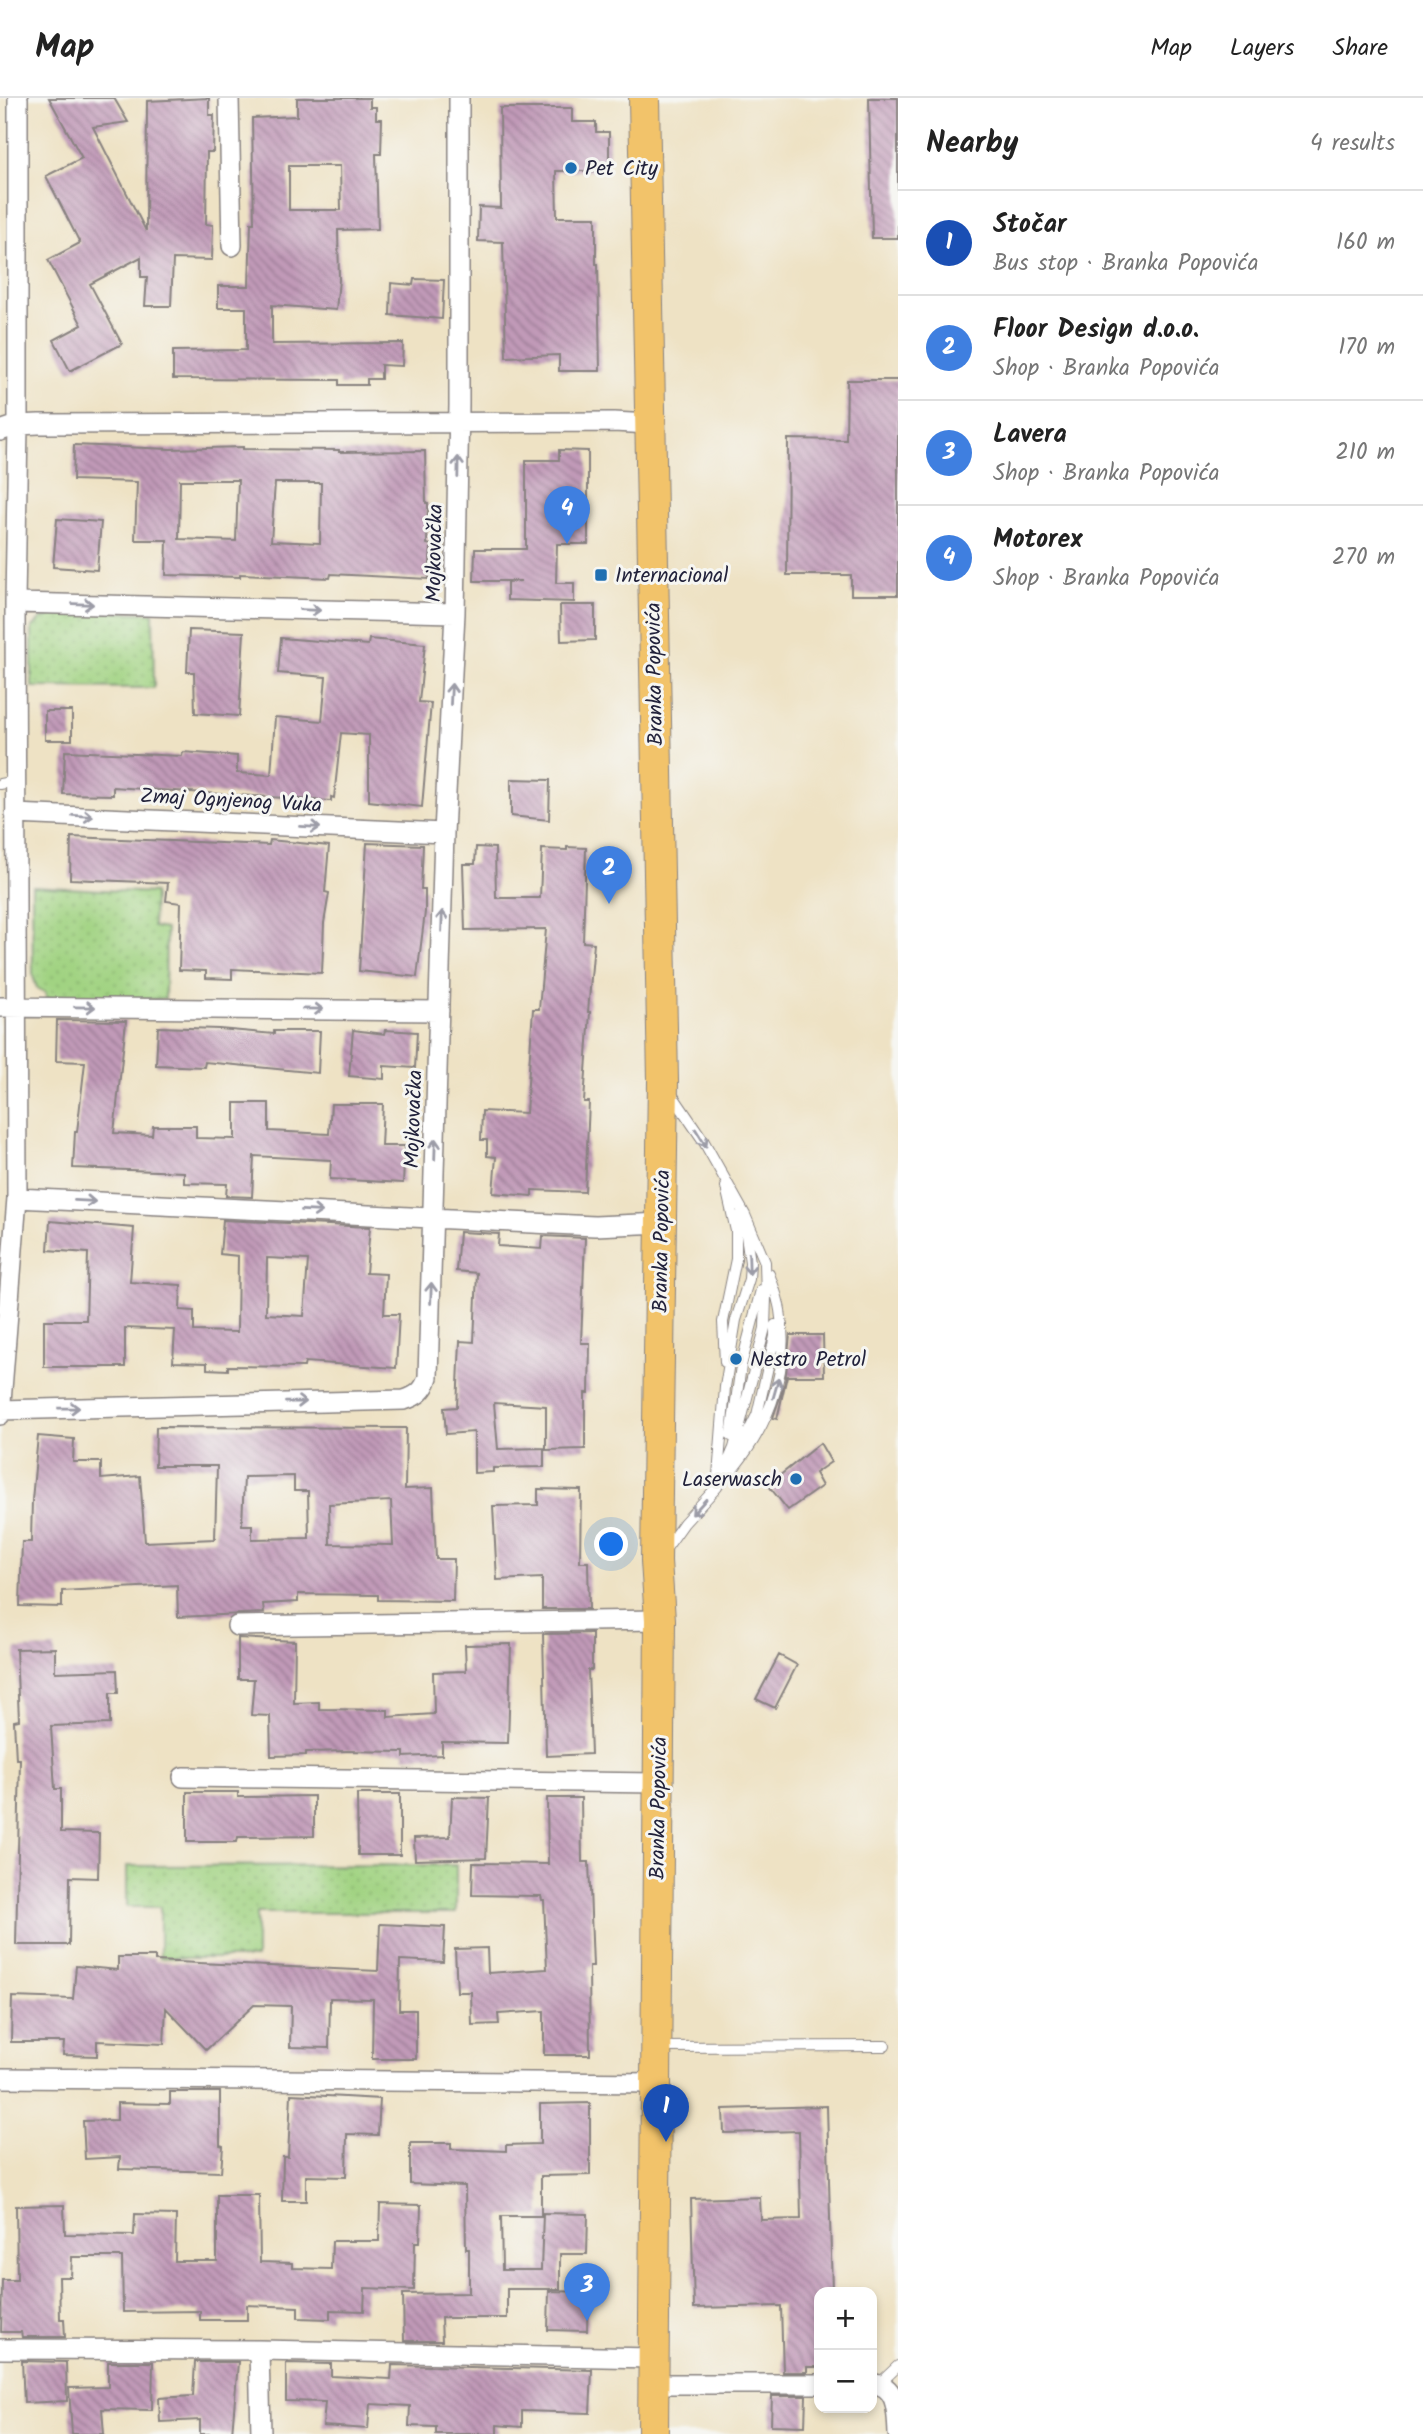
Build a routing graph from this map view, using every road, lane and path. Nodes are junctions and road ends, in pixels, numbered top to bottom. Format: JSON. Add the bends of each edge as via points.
{"nodes":[{"id":1,"x":229,"y":98,"type":"edge"},
{"id":2,"x":459,"y":98,"type":"edge"},
{"id":3,"x":644,"y":98,"type":"edge"},
{"id":4,"x":12,"y":112,"type":"edge"},
{"id":5,"x":232,"y":246,"type":"dead end"},
{"id":6,"x":459,"y":423,"type":"junction"},
{"id":7,"x":649,"y":424,"type":"junction"},
{"id":8,"x":9,"y":428,"type":"edge"},
{"id":9,"x":15,"y":603,"type":"junction"},
{"id":10,"x":455,"y":613,"type":"junction"},
{"id":11,"x":8,"y":783,"type":"edge"},
{"id":12,"x":15,"y":814,"type":"junction"},
{"id":13,"x":444,"y":833,"type":"junction"},
{"id":14,"x":9,"y":1007,"type":"edge"},
{"id":15,"x":439,"y":1011,"type":"junction"},
{"id":16,"x":663,"y":1081,"type":"junction"},
{"id":17,"x":8,"y":1133,"type":"edge"},
{"id":18,"x":723,"y":1176,"type":"junction"},
{"id":19,"x":17,"y":1198,"type":"junction"},
{"id":20,"x":433,"y":1217,"type":"junction"},
{"id":21,"x":662,"y":1223,"type":"junction"},
{"id":22,"x":765,"y":1262,"type":"junction"},
{"id":23,"x":4,"y":1294,"type":"edge"},
{"id":24,"x":726,"y":1387,"type":"junction"},
{"id":25,"x":0,"y":1412,"type":"edge"},
{"id":26,"x":717,"y":1487,"type":"junction"},
{"id":27,"x":656,"y":1561,"type":"junction"},
{"id":28,"x":660,"y":1620,"type":"junction"},
{"id":29,"x":237,"y":1626,"type":"dead end"},
{"id":30,"x":183,"y":1777,"type":"dead end"},
{"id":31,"x":658,"y":1783,"type":"junction"},
{"id":32,"x":885,"y":2046,"type":"dead end"},
{"id":33,"x":656,"y":2047,"type":"junction"},
{"id":34,"x":0,"y":2078,"type":"edge"},
{"id":35,"x":656,"y":2083,"type":"junction"},
{"id":36,"x":0,"y":2349,"type":"edge"},
{"id":37,"x":259,"y":2350,"type":"junction"},
{"id":38,"x":898,"y":2366,"type":"edge"},
{"id":39,"x":654,"y":2371,"type":"junction"},
{"id":40,"x":877,"y":2382,"type":"edge"},
{"id":41,"x":814,"y":2384,"type":"edge"},
{"id":42,"x":877,"y":2385,"type":"edge"},
{"id":43,"x":261,"y":2434,"type":"edge"},
{"id":44,"x":653,"y":2434,"type":"edge"},
{"id":45,"x":898,"y":2434,"type":"edge"}],
"edges":[{"from":1,"to":5,"type":"street"},
{"from":2,"to":6,"type":"street","name":"Mojkovačka"},
{"from":3,"to":7,"type":"main road","name":"Branka Popovića"},
{"from":4,"to":8,"type":"street"},
{"from":6,"to":7,"type":"street"},
{"from":6,"to":8,"type":"street"},
{"from":10,"to":6,"type":"street","name":"Mojkovačka","one_way":true},
{"from":7,"to":16,"type":"main road","name":"Branka Popovića"},
{"from":8,"to":9,"type":"street"},
{"from":9,"to":10,"type":"street","one_way":true},
{"from":9,"to":11,"type":"street"},
{"from":13,"to":10,"type":"street","name":"Mojkovačka","one_way":true},
{"from":11,"to":12,"type":"street"},
{"from":12,"to":13,"type":"street","name":"Zmaj Ognjenog Vuka","one_way":true},
{"from":12,"to":14,"type":"street"},
{"from":15,"to":13,"type":"street","name":"Mojkovačka","one_way":true},
{"from":14,"to":15,"type":"street","one_way":true},
{"from":14,"to":17,"type":"street"},
{"from":20,"to":15,"type":"street","name":"Mojkovačka","one_way":true},
{"from":16,"to":18,"type":"lane","one_way":true},
{"from":16,"to":21,"type":"main road","name":"Branka Popovića"},
{"from":17,"to":19,"type":"street"},
{"from":18,"to":22,"type":"lane"},
{"from":18,"to":24,"type":"lane","via":[[736,1231],[736,1259],[723,1322]]},
{"from":18,"to":24,"type":"lane","one_way":true,"via":[[746,1235],[750,1262]]},
{"from":19,"to":20,"type":"street","one_way":true},
{"from":19,"to":23,"type":"street"},
{"from":20,"to":21,"type":"street","via":[[620,1226]]},
{"from":25,"to":20,"type":"street","name":"Mojkovačka","one_way":true,"via":[[404,1400],[419,1394],[428,1377]]},
{"from":21,"to":27,"type":"main road","name":"Branka Popovića"},
{"from":22,"to":26,"type":"lane","via":[[765,1328],[734,1448]]},
{"from":26,"to":22,"type":"lane","one_way":true,"via":[[743,1459],[768,1417],[779,1376],[780,1309]]},
{"from":23,"to":25,"type":"street"},
{"from":24,"to":26,"type":"lane"},
{"from":26,"to":27,"type":"lane","one_way":true},
{"from":27,"to":28,"type":"main road","name":"Branka Popovića"},
{"from":28,"to":29,"type":"street"},
{"from":28,"to":31,"type":"main road","name":"Branka Popovića"},
{"from":30,"to":31,"type":"street"},
{"from":31,"to":33,"type":"main road","name":"Branka Popovića"},
{"from":32,"to":33,"type":"lane"},
{"from":33,"to":35,"type":"main road","name":"Branka Popovića"},
{"from":34,"to":35,"type":"street"},
{"from":35,"to":39,"type":"main road","name":"Branka Popovića"},
{"from":36,"to":37,"type":"street"},
{"from":37,"to":39,"type":"street"},
{"from":37,"to":43,"type":"street"},
{"from":38,"to":40,"type":"lane"},
{"from":39,"to":41,"type":"street"},
{"from":39,"to":44,"type":"main road","name":"Branka Popovića"},
{"from":42,"to":45,"type":"street","via":[[889,2391],[896,2404]]}]}
